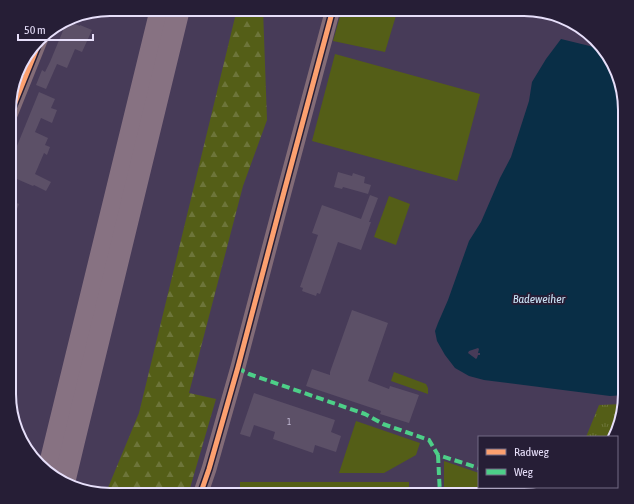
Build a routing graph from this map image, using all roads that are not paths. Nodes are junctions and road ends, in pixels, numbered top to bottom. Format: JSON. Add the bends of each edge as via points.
{"nodes":[{"id":1,"x":159,"y":16,"type":"edge"},
{"id":2,"x":177,"y":16,"type":"edge"},
{"id":3,"x":331,"y":16,"type":"edge"},
{"id":4,"x":49,"y":466,"type":"edge"},
{"id":5,"x":66,"y":476,"type":"edge"},
{"id":6,"x":202,"y":488,"type":"edge"}],
"edges":[{"from":1,"to":4,"type":"highway"},
{"from":2,"to":5,"type":"highway"},
{"from":3,"to":6,"type":"street","via":[[239,363]]}]}
